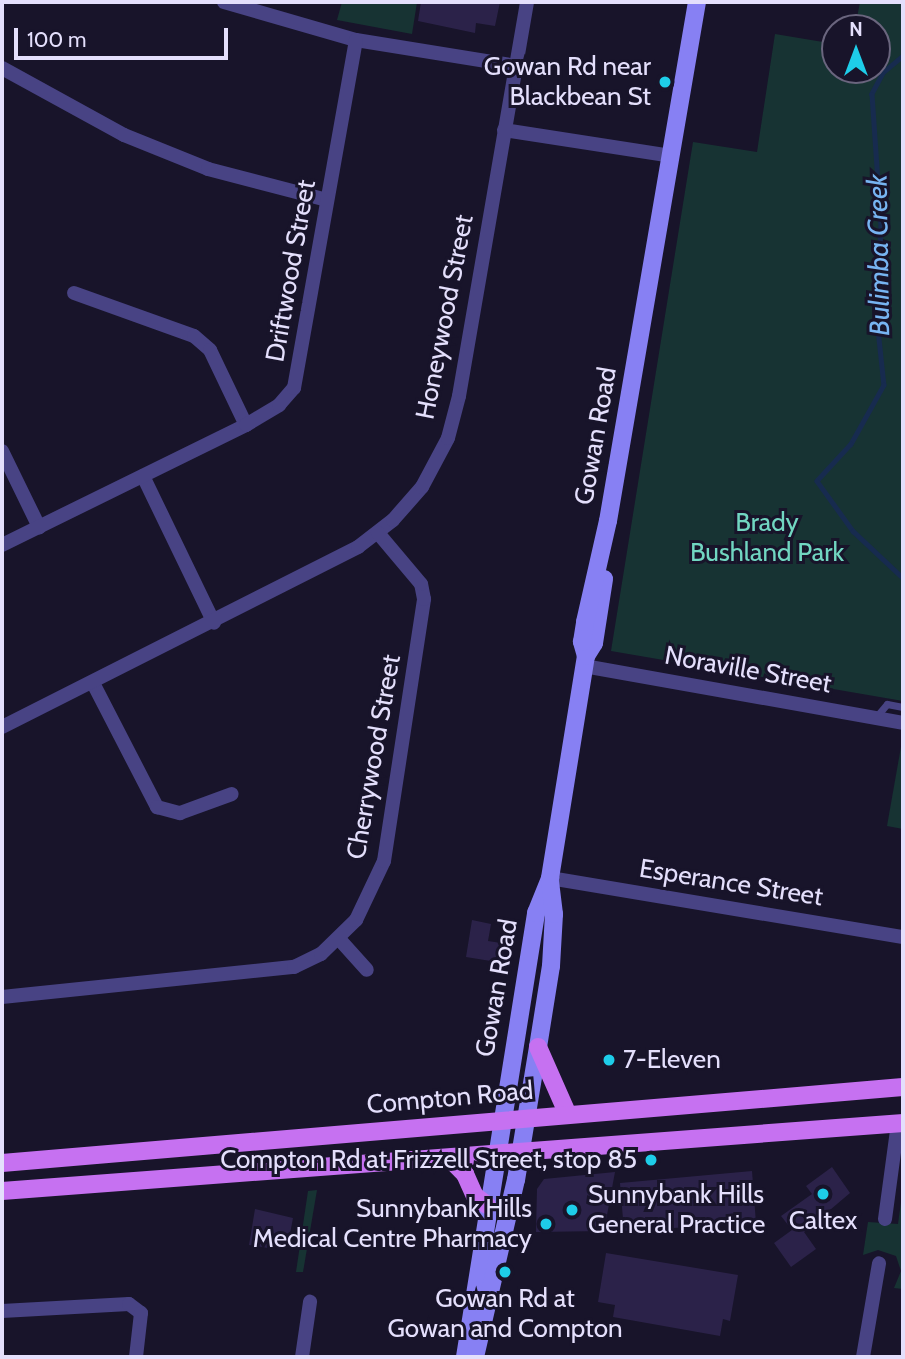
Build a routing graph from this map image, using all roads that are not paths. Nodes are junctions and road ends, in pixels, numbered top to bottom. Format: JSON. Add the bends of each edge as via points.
{"nodes":[{"id":1,"x":224,"y":2,"type":"edge"},
{"id":2,"x":527,"y":2,"type":"edge"},
{"id":3,"x":696,"y":2,"type":"edge"},
{"id":4,"x":356,"y":40,"type":"junction"},
{"id":5,"x":517,"y":65,"type":"junction"},
{"id":6,"x":2,"y":68,"type":"edge"},
{"id":7,"x":504,"y":130,"type":"junction"},
{"id":8,"x":671,"y":156,"type":"junction"},
{"id":9,"x":327,"y":200,"type":"junction"},
{"id":10,"x":74,"y":293,"type":"dead end"},
{"id":11,"x":246,"y":425,"type":"junction"},
{"id":12,"x":2,"y":451,"type":"edge"},
{"id":13,"x":143,"y":476,"type":"junction"},
{"id":14,"x":39,"y":527,"type":"junction"},
{"id":15,"x":378,"y":533,"type":"junction"},
{"id":16,"x":2,"y":545,"type":"edge"},
{"id":17,"x":214,"y":623,"type":"junction"},
{"id":18,"x":585,"y":661,"type":"junction"},
{"id":19,"x":93,"y":683,"type":"junction"},
{"id":20,"x":903,"y":707,"type":"edge"},
{"id":21,"x":875,"y":718,"type":"junction"},
{"id":22,"x":903,"y":723,"type":"edge"},
{"id":23,"x":2,"y":727,"type":"edge"},
{"id":24,"x":232,"y":794,"type":"dead end"},
{"id":25,"x":550,"y":878,"type":"junction"},
{"id":26,"x":903,"y":937,"type":"edge"},
{"id":27,"x":340,"y":940,"type":"junction"},
{"id":28,"x":367,"y":970,"type":"dead end"},
{"id":29,"x":2,"y":997,"type":"edge"},
{"id":30,"x":538,"y":1047,"type":"junction"},
{"id":31,"x":903,"y":1087,"type":"edge"},
{"id":32,"x":568,"y":1115,"type":"junction"},
{"id":33,"x":526,"y":1118,"type":"junction"},
{"id":34,"x":502,"y":1119,"type":"junction"},
{"id":35,"x":900,"y":1123,"type":"edge"},
{"id":36,"x":520,"y":1153,"type":"junction"},
{"id":37,"x":495,"y":1155,"type":"junction"},
{"id":38,"x":449,"y":1158,"type":"junction"},
{"id":39,"x":2,"y":1163,"type":"edge"},
{"id":40,"x":2,"y":1191,"type":"edge"},
{"id":41,"x":487,"y":1205,"type":"junction"},
{"id":42,"x":885,"y":1219,"type":"dead end"},
{"id":43,"x":879,"y":1263,"type":"dead end"},
{"id":44,"x":310,"y":1302,"type":"dead end"},
{"id":45,"x":2,"y":1311,"type":"edge"},
{"id":46,"x":136,"y":1357,"type":"edge"},
{"id":47,"x":302,"y":1357,"type":"edge"},
{"id":48,"x":465,"y":1357,"type":"edge"},
{"id":49,"x":475,"y":1357,"type":"edge"},
{"id":50,"x":863,"y":1357,"type":"edge"}],
"edges":[{"from":1,"to":4,"type":"street"},
{"from":2,"to":5,"type":"street","name":"Honeywood Street"},
{"from":3,"to":8,"type":"main road","name":"Gowan Road"},
{"from":4,"to":5,"type":"street"},
{"from":4,"to":9,"type":"street","name":"Driftwood Street"},
{"from":5,"to":7,"type":"street","name":"Honeywood Street"},
{"from":6,"to":9,"type":"street","via":[[52,99],[148,145],[208,169]]},
{"from":7,"to":8,"type":"street"},
{"from":7,"to":15,"type":"street","name":"Honeywood Street","via":[[455,415],[422,487]]},
{"from":8,"to":18,"type":"main road","name":"Gowan Road","via":[[608,521],[584,622]]},
{"from":9,"to":11,"type":"street","name":"Driftwood Street","via":[[294,388],[279,405]]},
{"from":10,"to":11,"type":"street","via":[[194,336],[210,350]]},
{"from":11,"to":13,"type":"street","name":"Driftwood Street"},
{"from":12,"to":14,"type":"street"},
{"from":13,"to":14,"type":"street","name":"Driftwood Street"},
{"from":13,"to":17,"type":"street"},
{"from":14,"to":16,"type":"street","name":"Driftwood Street"},
{"from":15,"to":17,"type":"street","name":"Honeywood Street"},
{"from":15,"to":27,"type":"street","name":"Cherrywood Street","via":[[421,584],[424,607],[384,861],[372,893]]},
{"from":17,"to":19,"type":"street","name":"Honeywood Street"},
{"from":18,"to":21,"type":"street","name":"Noraville Street"},
{"from":18,"to":25,"type":"main road","name":"Gowan Road"},
{"from":19,"to":23,"type":"street","name":"Honeywood Street"},
{"from":19,"to":24,"type":"street","via":[[157,807],[180,813]]},
{"from":20,"to":21,"type":"lane","via":[[887,704]]},
{"from":21,"to":22,"type":"street","name":"Noraville Street"},
{"from":25,"to":26,"type":"street","name":"Esperance Street"},
{"from":25,"to":30,"type":"main road","name":"Gowan Road","via":[[554,915],[551,965]]},
{"from":25,"to":34,"type":"main road","name":"Gowan Road","via":[[536,913]]},
{"from":27,"to":28,"type":"street"},
{"from":27,"to":29,"type":"street","name":"Cherrywood Street","via":[[294,967],[265,973]]},
{"from":30,"to":32,"type":"main road"},
{"from":30,"to":33,"type":"main road","name":"Gowan Road"},
{"from":31,"to":32,"type":"main road","name":"Compton Road"},
{"from":32,"to":33,"type":"main road","name":"Compton Road"},
{"from":33,"to":34,"type":"main road","name":"Compton Road"},
{"from":33,"to":36,"type":"main road","name":"Gowan Road"},
{"from":34,"to":37,"type":"main road","name":"Gowan Road"},
{"from":34,"to":39,"type":"main road","name":"Compton Road"},
{"from":35,"to":36,"type":"main road"},
{"from":35,"to":42,"type":"street"},
{"from":36,"to":37,"type":"main road"},
{"from":36,"to":49,"type":"main road","name":"Gowan Road"},
{"from":37,"to":38,"type":"main road"},
{"from":37,"to":41,"type":"main road","name":"Gowan Road"},
{"from":38,"to":40,"type":"main road"},
{"from":38,"to":41,"type":"main road","via":[[465,1174],[475,1196]]},
{"from":41,"to":48,"type":"main road","name":"Gowan Road"},
{"from":43,"to":50,"type":"street"},
{"from":44,"to":47,"type":"street"},
{"from":45,"to":46,"type":"street","via":[[129,1304],[141,1312]]}]}
